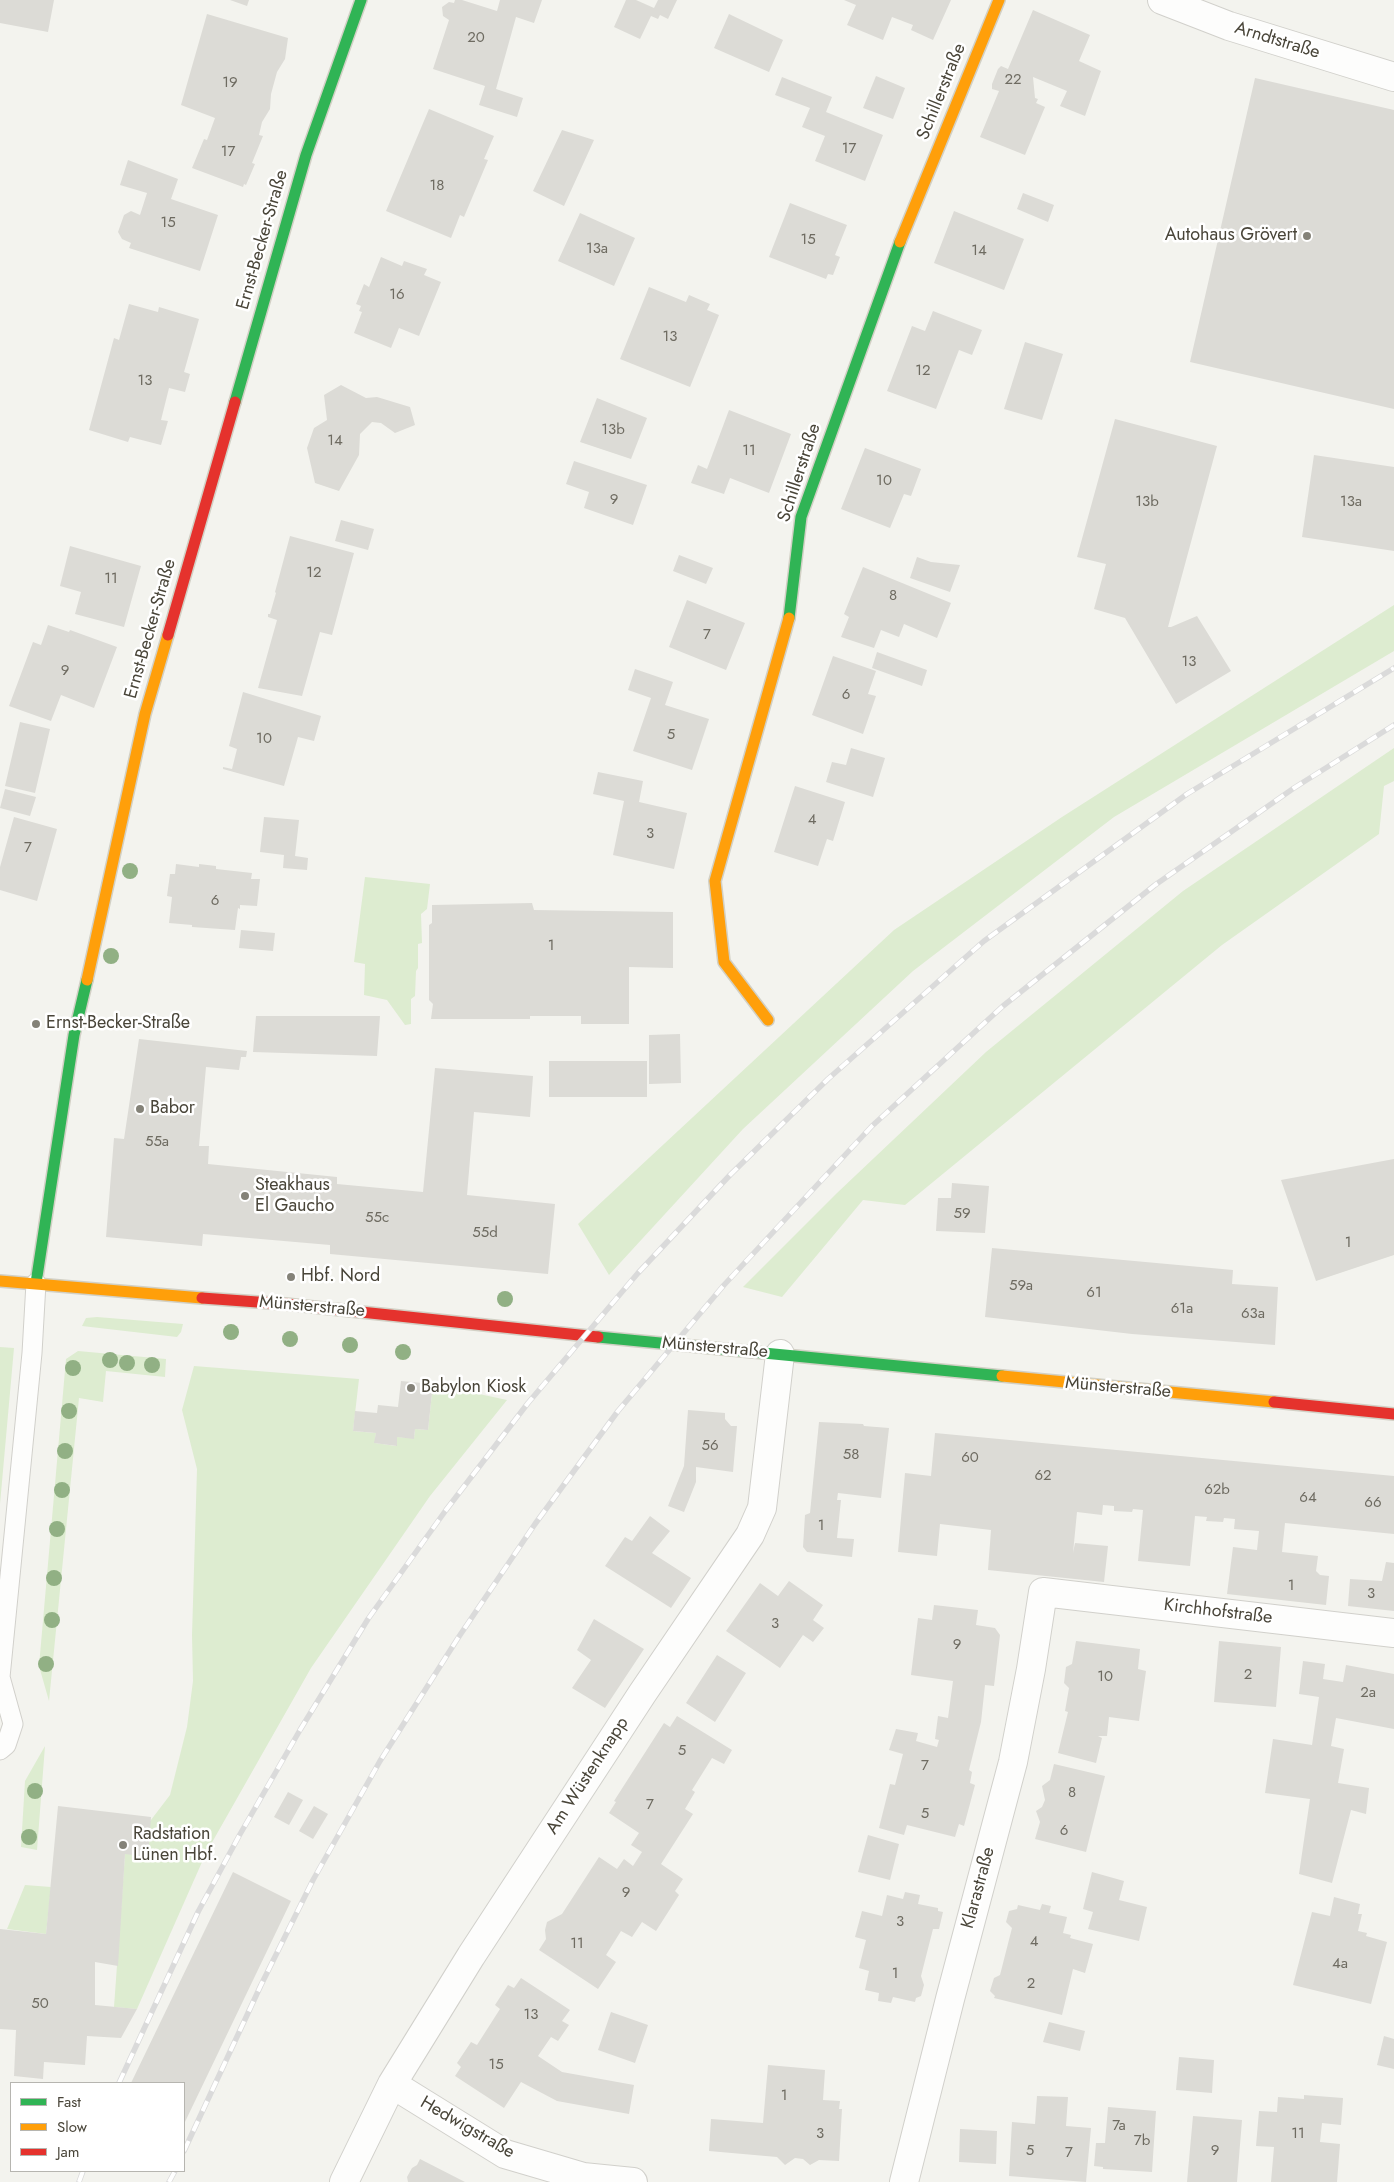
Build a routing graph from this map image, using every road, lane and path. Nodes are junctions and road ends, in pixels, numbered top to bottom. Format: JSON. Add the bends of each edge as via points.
{"nodes":[{"id":1,"x":360,"y":0,"type":"edge"},
{"id":2,"x":999,"y":0,"type":"edge"},
{"id":3,"x":1162,"y":0,"type":"edge"},
{"id":4,"x":1394,"y":77,"type":"edge"},
{"id":5,"x":768,"y":1020,"type":"dead end"},
{"id":6,"x":0,"y":1281,"type":"edge"},
{"id":7,"x":36,"y":1283,"type":"junction"},
{"id":8,"x":780,"y":1354,"type":"junction"},
{"id":9,"x":1394,"y":1414,"type":"edge"},
{"id":10,"x":1043,"y":1592,"type":"joint"},
{"id":11,"x":1394,"y":1633,"type":"edge"},
{"id":12,"x":0,"y":1750,"type":"edge"},
{"id":13,"x":392,"y":2084,"type":"junction"},
{"id":14,"x":344,"y":2182,"type":"edge"},
{"id":15,"x":633,"y":2182,"type":"edge"},
{"id":16,"x":904,"y":2182,"type":"edge"}],
"edges":[{"from":1,"to":7,"type":"street","name":"Ernst-Becker-Straße","via":[[306,154],[145,714],[74,1036]]},
{"from":2,"to":5,"type":"street","name":"Schillerstraße","via":[[894,257],[801,517],[788,627],[715,881],[724,962]]},
{"from":3,"to":4,"type":"street","name":"Arndtstraße","via":[[1229,26]]},
{"from":6,"to":7,"type":"street","name":"Münsterstraße"},
{"from":7,"to":8,"type":"street","name":"Münsterstraße","via":[[285,1304]]},
{"from":7,"to":12,"type":"lane","via":[[0,1677],[13,1724],[6,1745]]},
{"from":8,"to":9,"type":"street","name":"Münsterstraße"},
{"from":8,"to":13,"type":"street","name":"Am Wüstenknapp","via":[[762,1508],[750,1535],[471,1956]]},
{"from":10,"to":11,"type":"street","name":"Kirchhofstraße"},
{"from":10,"to":16,"type":"street","name":"Klarastraße","via":[[1013,1762]]},
{"from":13,"to":14,"type":"street","name":"Am Wüstenknapp"},
{"from":13,"to":15,"type":"street","name":"Hedwigstraße","via":[[505,2154],[583,2177]]}]}
